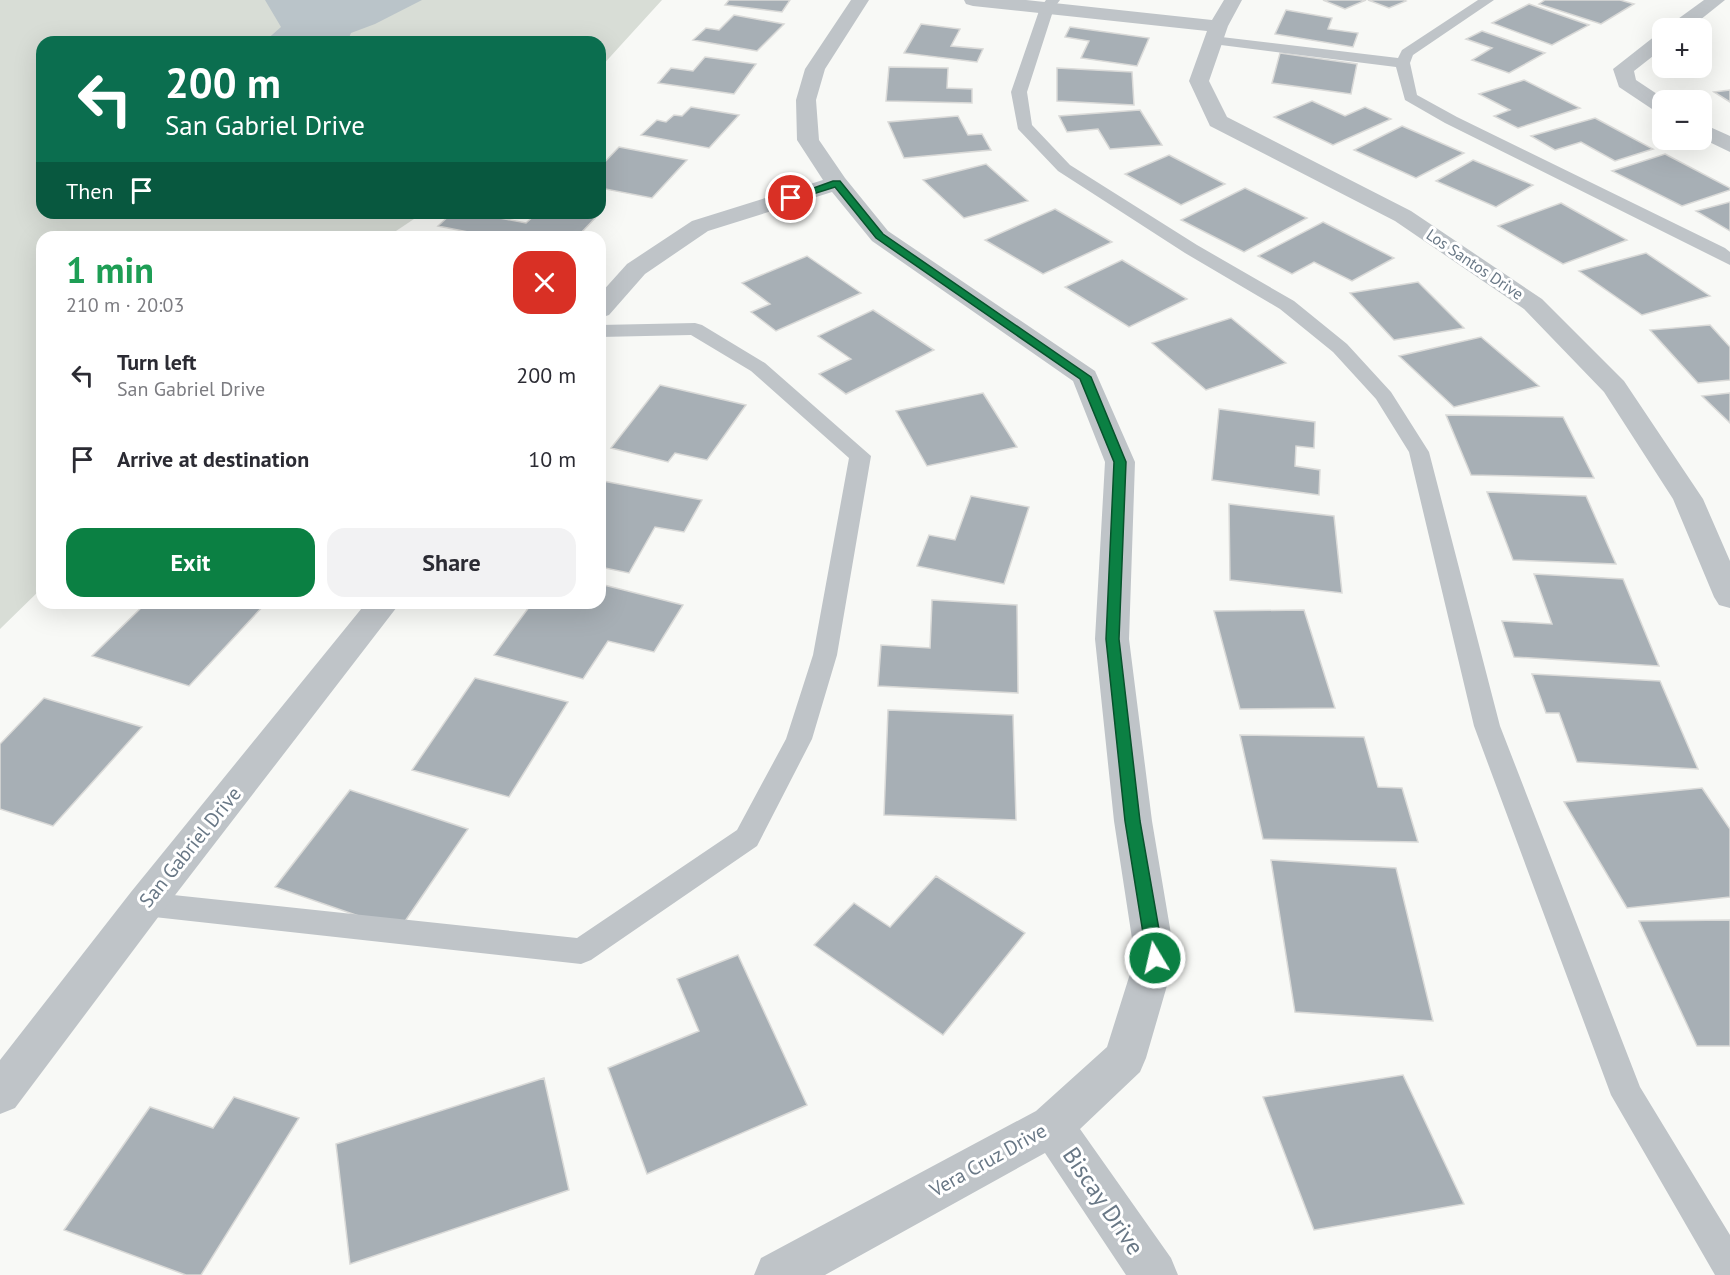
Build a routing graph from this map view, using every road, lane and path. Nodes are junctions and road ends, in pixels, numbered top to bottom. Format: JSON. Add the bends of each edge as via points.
{"nodes":[{"id":1,"x":860,"y":0,"type":"edge"},
{"id":2,"x":973,"y":0,"type":"edge"},
{"id":3,"x":1233,"y":0,"type":"edge"},
{"id":4,"x":1487,"y":0,"type":"edge"},
{"id":5,"x":1716,"y":0,"type":"edge"},
{"id":6,"x":1050,"y":4,"type":"edge"},
{"id":7,"x":1692,"y":18,"type":"edge"},
{"id":8,"x":1215,"y":33,"type":"junction"},
{"id":9,"x":1652,"y":47,"type":"edge"},
{"id":10,"x":1403,"y":63,"type":"junction"},
{"id":11,"x":1652,"y":100,"type":"edge"},
{"id":12,"x":1712,"y":135,"type":"edge"},
{"id":13,"x":1730,"y":145,"type":"edge"},
{"id":14,"x":837,"y":183,"type":"junction"},
{"id":15,"x":1730,"y":260,"type":"edge"},
{"id":16,"x":606,"y":303,"type":"edge"},
{"id":17,"x":606,"y":331,"type":"edge"},
{"id":18,"x":1730,"y":597,"type":"edge"},
{"id":19,"x":379,"y":609,"type":"edge"},
{"id":20,"x":145,"y":904,"type":"junction"},
{"id":21,"x":0,"y":1094,"type":"edge"},
{"id":22,"x":1052,"y":1126,"type":"junction"},
{"id":23,"x":1730,"y":1267,"type":"edge"},
{"id":24,"x":777,"y":1275,"type":"edge"},
{"id":25,"x":1154,"y":1275,"type":"edge"}],
"edges":[{"from":1,"to":14,"type":"street","name":"Vera Cruz Drive","via":[[815,69],[806,100],[808,140]]},
{"from":2,"to":6,"type":"street"},
{"from":3,"to":8,"type":"street","name":"Los Santos Drive"},
{"from":4,"to":10,"type":"lane","via":[[1407,53]]},
{"from":5,"to":7,"type":"street"},
{"from":6,"to":8,"type":"street"},
{"from":6,"to":23,"type":"lane","via":[[1019,92],[1024,126],[1064,168],[1287,305],[1340,348],[1384,396],[1419,452],[1487,726],[1627,1095]]},
{"from":8,"to":10,"type":"lane"},
{"from":8,"to":18,"type":"street","name":"Los Santos Drive","via":[[1199,81],[1218,121],[1403,216],[1533,304],[1614,387],[1688,499]]},
{"from":9,"to":11,"type":"street","via":[[1623,69],[1626,83]]},
{"from":10,"to":15,"type":"lane","via":[[1410,97]]},
{"from":12,"to":13,"type":"street"},
{"from":14,"to":16,"type":"street","via":[[700,226],[636,269]]},
{"from":14,"to":22,"type":"street","name":"Vera Cruz Drive","via":[[880,236],[1085,377],[1120,462],[1112,639],[1133,821],[1155,958],[1125,1058]]},
{"from":17,"to":20,"type":"lane","via":[[695,329],[758,367],[860,456],[825,655],[799,739],[747,838],[581,951]]},
{"from":19,"to":20,"type":"street","name":"San Gabriel Drive"},
{"from":20,"to":21,"type":"street","name":"San Gabriel Drive"},
{"from":22,"to":24,"type":"street","name":"Vera Cruz Drive"},
{"from":22,"to":25,"type":"street","name":"Biscay Drive"}]}
